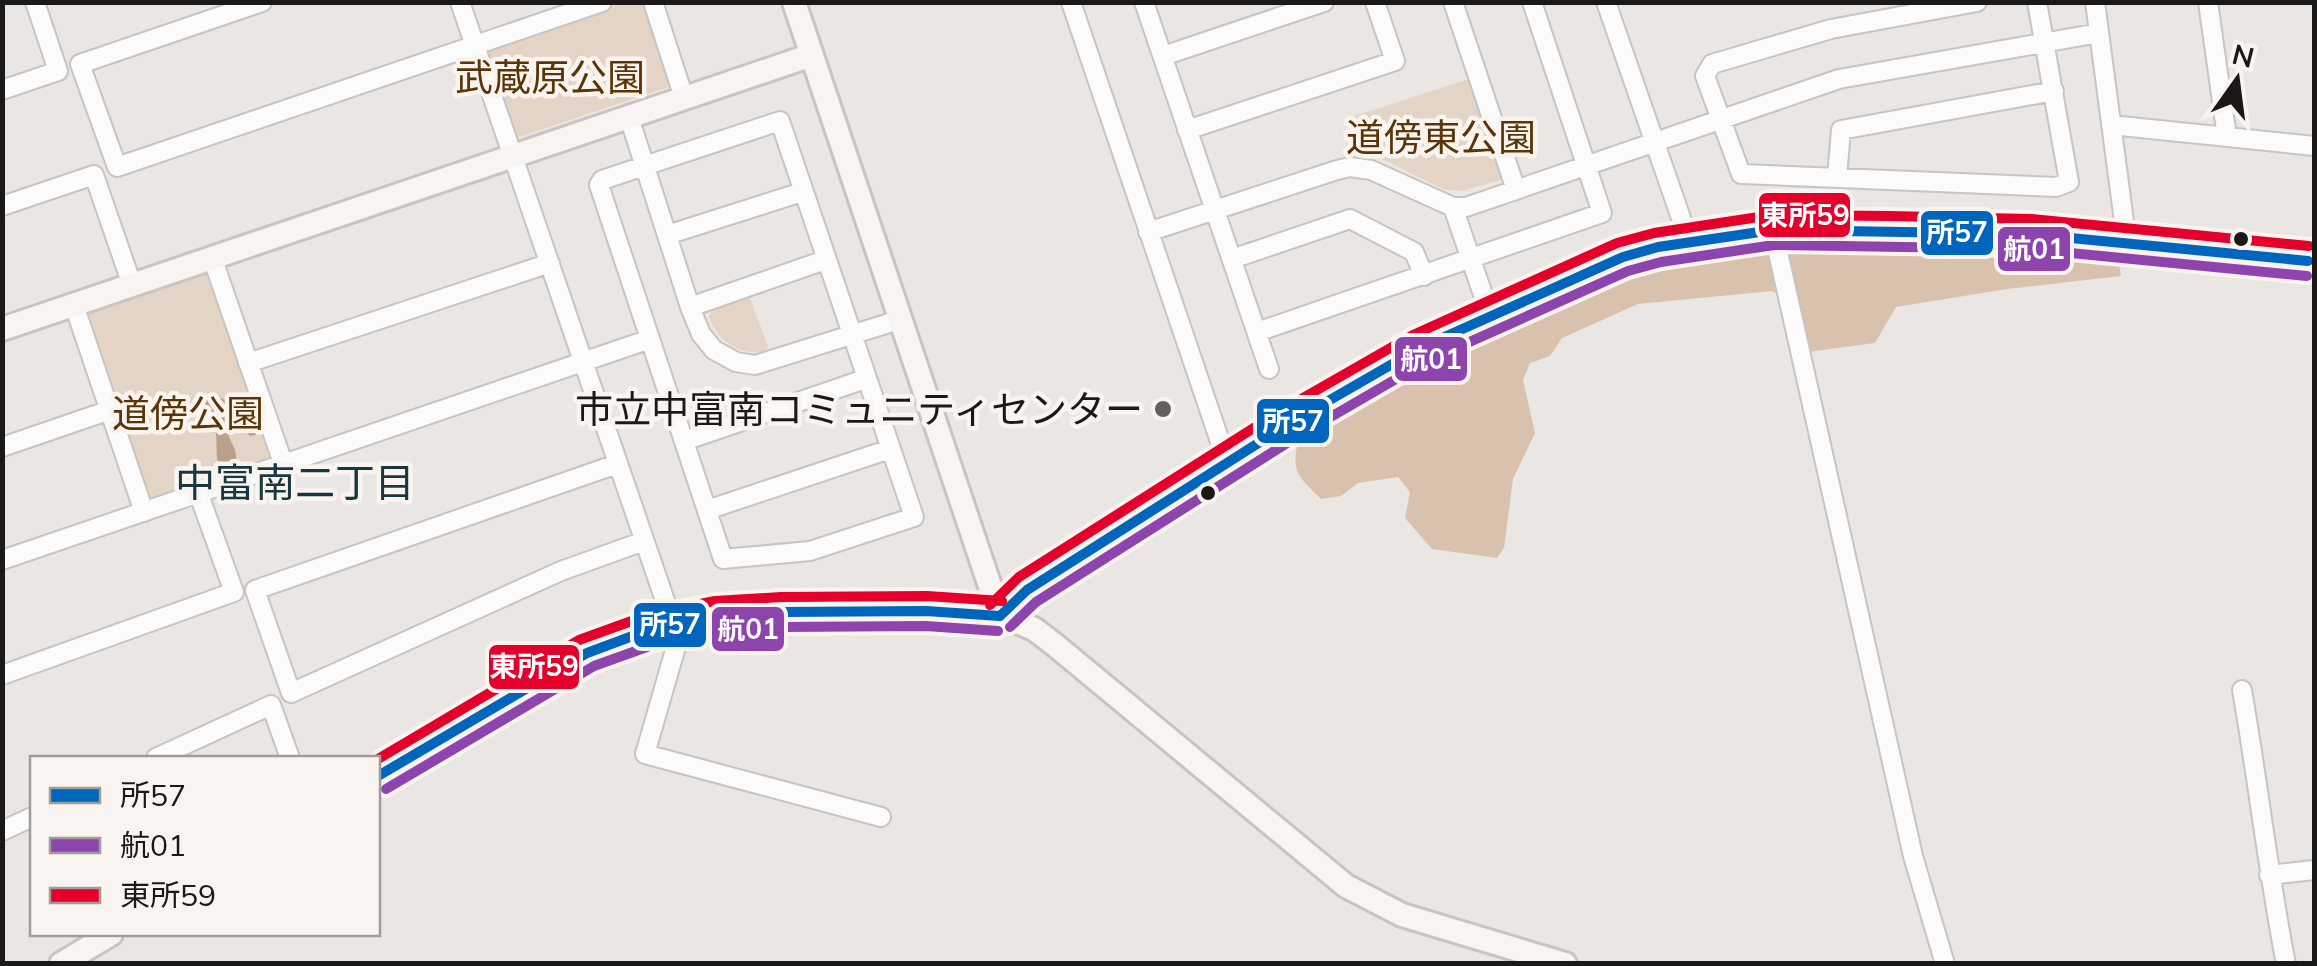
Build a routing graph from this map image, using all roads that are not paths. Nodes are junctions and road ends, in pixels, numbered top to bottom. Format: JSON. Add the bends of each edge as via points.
{"nodes":[{"id":1,"x":35,"y":2,"type":"edge"},
{"id":2,"x":262,"y":2,"type":"edge"},
{"id":3,"x":460,"y":2,"type":"edge"},
{"id":4,"x":602,"y":2,"type":"edge"},
{"id":5,"x":653,"y":2,"type":"edge"},
{"id":6,"x":794,"y":2,"type":"edge"},
{"id":7,"x":1072,"y":2,"type":"edge"},
{"id":8,"x":1144,"y":2,"type":"edge"},
{"id":9,"x":1324,"y":2,"type":"edge"},
{"id":10,"x":1375,"y":2,"type":"edge"},
{"id":11,"x":1453,"y":2,"type":"edge"},
{"id":12,"x":1532,"y":2,"type":"edge"},
{"id":13,"x":1606,"y":2,"type":"edge"},
{"id":14,"x":1977,"y":2,"type":"edge"},
{"id":15,"x":2037,"y":2,"type":"edge"},
{"id":16,"x":2095,"y":2,"type":"edge"},
{"id":17,"x":2208,"y":2,"type":"edge"},
{"id":18,"x":573,"y":7,"type":"edge"},
{"id":19,"x":2100,"y":33,"type":"junction"},
{"id":20,"x":2047,"y":42,"type":"junction"},
{"id":21,"x":474,"y":45,"type":"junction"},
{"id":22,"x":812,"y":55,"type":"junction"},
{"id":23,"x":1162,"y":56,"type":"junction"},
{"id":24,"x":2,"y":90,"type":"edge"},
{"id":25,"x":2054,"y":91,"type":"junction"},
{"id":26,"x":684,"y":98,"type":"junction"},
{"id":27,"x":629,"y":117,"type":"junction"},
{"id":28,"x":1721,"y":120,"type":"junction"},
{"id":29,"x":2111,"y":126,"type":"junction"},
{"id":30,"x":1188,"y":130,"type":"junction"},
{"id":31,"x":2227,"y":137,"type":"junction"},
{"id":32,"x":1654,"y":142,"type":"junction"},
{"id":33,"x":2314,"y":146,"type":"edge"},
{"id":34,"x":511,"y":156,"type":"junction"},
{"id":35,"x":644,"y":166,"type":"junction"},
{"id":36,"x":1588,"y":166,"type":"junction"},
{"id":37,"x":1837,"y":176,"type":"junction"},
{"id":38,"x":1516,"y":190,"type":"junction"},
{"id":39,"x":802,"y":192,"type":"junction"},
{"id":40,"x":2,"y":206,"type":"edge"},
{"id":41,"x":1453,"y":207,"type":"junction"},
{"id":42,"x":1215,"y":210,"type":"junction"},
{"id":43,"x":1773,"y":230,"type":"junction"},
{"id":44,"x":1148,"y":232,"type":"junction"},
{"id":45,"x":667,"y":235,"type":"junction"},
{"id":46,"x":1689,"y":241,"type":"junction"},
{"id":47,"x":2127,"y":244,"type":"junction"},
{"id":48,"x":212,"y":257,"type":"junction"},
{"id":49,"x":1232,"y":259,"type":"junction"},
{"id":50,"x":1470,"y":259,"type":"junction"},
{"id":51,"x":824,"y":260,"type":"junction"},
{"id":52,"x":2314,"y":261,"type":"edge"},
{"id":53,"x":550,"y":264,"type":"junction"},
{"id":54,"x":1424,"y":276,"type":"junction"},
{"id":55,"x":132,"y":284,"type":"junction"},
{"id":56,"x":74,"y":305,"type":"junction"},
{"id":57,"x":690,"y":307,"type":"junction"},
{"id":58,"x":1490,"y":315,"type":"junction"},
{"id":59,"x":902,"y":319,"type":"junction"},
{"id":60,"x":2,"y":329,"type":"edge"},
{"id":61,"x":1257,"y":332,"type":"junction"},
{"id":62,"x":850,"y":336,"type":"junction"},
{"id":63,"x":650,"y":339,"type":"junction"},
{"id":64,"x":248,"y":363,"type":"junction"},
{"id":65,"x":582,"y":363,"type":"junction"},
{"id":66,"x":1269,"y":369,"type":"dead end"},
{"id":67,"x":865,"y":379,"type":"junction"},
{"id":68,"x":110,"y":410,"type":"junction"},
{"id":69,"x":684,"y":441,"type":"junction"},
{"id":70,"x":2,"y":448,"type":"edge"},
{"id":71,"x":890,"y":449,"type":"junction"},
{"id":72,"x":283,"y":463,"type":"junction"},
{"id":73,"x":618,"y":464,"type":"junction"},
{"id":74,"x":1228,"y":465,"type":"junction"},
{"id":75,"x":198,"y":492,"type":"junction"},
{"id":76,"x":707,"y":510,"type":"junction"},
{"id":77,"x":144,"y":512,"type":"junction"},
{"id":78,"x":644,"y":540,"type":"junction"},
{"id":79,"x":2,"y":560,"type":"edge"},
{"id":80,"x":1000,"y":616,"type":"junction"},
{"id":81,"x":678,"y":620,"type":"junction"},
{"id":82,"x":2,"y":675,"type":"edge"},
{"id":83,"x":2242,"y":690,"type":"dead end"},
{"id":84,"x":160,"y":756,"type":"edge"},
{"id":85,"x":289,"y":756,"type":"edge"},
{"id":86,"x":380,"y":775,"type":"edge"},
{"id":87,"x":30,"y":817,"type":"edge"},
{"id":88,"x":881,"y":818,"type":"dead end"},
{"id":89,"x":2,"y":831,"type":"edge"},
{"id":90,"x":2314,"y":870,"type":"edge"},
{"id":91,"x":2269,"y":875,"type":"junction"},
{"id":92,"x":109,"y":936,"type":"edge"},
{"id":93,"x":61,"y":964,"type":"edge"},
{"id":94,"x":1564,"y":964,"type":"edge"},
{"id":95,"x":1944,"y":964,"type":"edge"},
{"id":96,"x":2286,"y":964,"type":"edge"}],
"edges":[{"from":1,"to":24,"type":"street","via":[[58,71]]},
{"from":2,"to":21,"type":"street","via":[[80,64],[117,167]]},
{"from":3,"to":21,"type":"street"},
{"from":4,"to":18,"type":"street"},
{"from":5,"to":26,"type":"street"},
{"from":6,"to":22,"type":"street"},
{"from":7,"to":44,"type":"street"},
{"from":8,"to":23,"type":"street"},
{"from":9,"to":23,"type":"street"},
{"from":10,"to":30,"type":"street","via":[[1395,61]]},
{"from":11,"to":38,"type":"street"},
{"from":12,"to":36,"type":"street"},
{"from":13,"to":32,"type":"street"},
{"from":14,"to":28,"type":"street","via":[[1832,29],[1712,64],[1705,76]]},
{"from":15,"to":20,"type":"street"},
{"from":16,"to":19,"type":"street"},
{"from":17,"to":31,"type":"street"},
{"from":18,"to":21,"type":"street"},
{"from":19,"to":20,"type":"street"},
{"from":19,"to":29,"type":"street"},
{"from":20,"to":25,"type":"street"},
{"from":20,"to":28,"type":"street","via":[[1839,79]]},
{"from":21,"to":34,"type":"street"},
{"from":22,"to":26,"type":"street"},
{"from":22,"to":59,"type":"street"},
{"from":23,"to":30,"type":"street"},
{"from":25,"to":37,"type":"street","via":[[1841,130]]},
{"from":25,"to":37,"type":"street","via":[[2070,182],[2056,187]]},
{"from":26,"to":27,"type":"street"},
{"from":27,"to":34,"type":"street"},
{"from":27,"to":35,"type":"street"},
{"from":28,"to":32,"type":"street"},
{"from":28,"to":37,"type":"street","via":[[1740,174]]},
{"from":29,"to":31,"type":"street"},
{"from":29,"to":47,"type":"street"},
{"from":30,"to":42,"type":"street"},
{"from":31,"to":33,"type":"street"},
{"from":32,"to":36,"type":"street"},
{"from":32,"to":46,"type":"street"},
{"from":34,"to":48,"type":"street"},
{"from":34,"to":53,"type":"street"},
{"from":35,"to":39,"type":"street","via":[[780,121]]},
{"from":35,"to":45,"type":"street"},
{"from":35,"to":63,"type":"street","via":[[599,185]]},
{"from":36,"to":38,"type":"street"},
{"from":36,"to":50,"type":"street","via":[[1602,213]]},
{"from":38,"to":41,"type":"street"},
{"from":39,"to":45,"type":"street"},
{"from":39,"to":51,"type":"street"},
{"from":40,"to":55,"type":"street","via":[[94,175]]},
{"from":41,"to":42,"type":"street","via":[[1350,167]]},
{"from":41,"to":50,"type":"street"},
{"from":42,"to":44,"type":"street"},
{"from":42,"to":49,"type":"street"},
{"from":43,"to":46,"type":"street"},
{"from":43,"to":47,"type":"street","via":[[2030,234]]},
{"from":43,"to":95,"type":"street","via":[[1913,856]]},
{"from":44,"to":74,"type":"street"},
{"from":45,"to":57,"type":"street"},
{"from":46,"to":58,"type":"street","via":[[1623,257]]},
{"from":47,"to":52,"type":"street"},
{"from":48,"to":55,"type":"street"},
{"from":48,"to":64,"type":"street"},
{"from":49,"to":54,"type":"street","via":[[1350,219],[1414,252]]},
{"from":49,"to":61,"type":"street"},
{"from":50,"to":54,"type":"street"},
{"from":50,"to":58,"type":"street"},
{"from":51,"to":57,"type":"street"},
{"from":51,"to":62,"type":"street"},
{"from":53,"to":64,"type":"street"},
{"from":53,"to":65,"type":"street"},
{"from":54,"to":61,"type":"street"},
{"from":55,"to":56,"type":"street"},
{"from":56,"to":60,"type":"street"},
{"from":56,"to":68,"type":"street"},
{"from":57,"to":62,"type":"street","via":[[714,350],[747,365]]},
{"from":58,"to":74,"type":"street","via":[[1356,383]]},
{"from":59,"to":62,"type":"street"},
{"from":59,"to":80,"type":"street"},
{"from":61,"to":66,"type":"street"},
{"from":62,"to":67,"type":"street"},
{"from":63,"to":65,"type":"street"},
{"from":63,"to":69,"type":"street"},
{"from":64,"to":72,"type":"street"},
{"from":65,"to":72,"type":"street"},
{"from":65,"to":73,"type":"street"},
{"from":67,"to":69,"type":"street"},
{"from":67,"to":71,"type":"street"},
{"from":68,"to":70,"type":"street"},
{"from":68,"to":77,"type":"street"},
{"from":69,"to":76,"type":"street"},
{"from":71,"to":76,"type":"street"},
{"from":71,"to":76,"type":"street","via":[[914,518],[810,551],[723,559]]},
{"from":72,"to":75,"type":"street"},
{"from":73,"to":78,"type":"street"},
{"from":73,"to":78,"type":"street","via":[[255,590],[292,692]]},
{"from":74,"to":80,"type":"street","via":[[1027,590]]},
{"from":75,"to":77,"type":"street"},
{"from":75,"to":82,"type":"street","via":[[234,592]]},
{"from":77,"to":79,"type":"street"},
{"from":78,"to":81,"type":"street"},
{"from":80,"to":81,"type":"street","via":[[960,610],[764,612]]},
{"from":80,"to":94,"type":"street","via":[[1055,645],[1346,886],[1402,914]]},
{"from":81,"to":86,"type":"street","via":[[587,653]]},
{"from":81,"to":88,"type":"street","via":[[645,754]]},
{"from":83,"to":91,"type":"street"},
{"from":84,"to":85,"type":"street","via":[[270,704]]},
{"from":87,"to":89,"type":"street"},
{"from":90,"to":91,"type":"street"},
{"from":91,"to":96,"type":"street"},
{"from":92,"to":93,"type":"street"}]}
